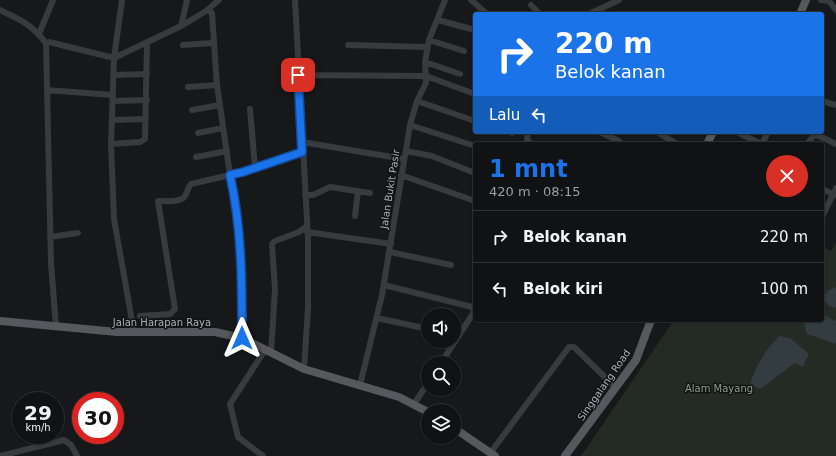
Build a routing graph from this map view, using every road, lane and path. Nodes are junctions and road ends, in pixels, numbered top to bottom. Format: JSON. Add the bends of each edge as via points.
{"nodes":[{"id":1,"x":53,"y":0,"type":"edge"},
{"id":2,"x":122,"y":0,"type":"edge"},
{"id":3,"x":186,"y":0,"type":"edge"},
{"id":4,"x":207,"y":0,"type":"edge"},
{"id":5,"x":219,"y":0,"type":"edge"},
{"id":6,"x":295,"y":0,"type":"edge"},
{"id":7,"x":444,"y":0,"type":"edge"},
{"id":8,"x":619,"y":0,"type":"edge"},
{"id":9,"x":806,"y":0,"type":"edge"},
{"id":10,"x":821,"y":0,"type":"edge"},
{"id":11,"x":474,"y":1,"type":"edge"},
{"id":12,"x":531,"y":4,"type":"dead end"},
{"id":13,"x":212,"y":6,"type":"junction"},
{"id":14,"x":0,"y":10,"type":"edge"},
{"id":15,"x":836,"y":10,"type":"edge"},
{"id":16,"x":209,"y":12,"type":"junction"},
{"id":17,"x":485,"y":12,"type":"edge"},
{"id":18,"x":538,"y":12,"type":"edge"},
{"id":19,"x":593,"y":12,"type":"edge"},
{"id":20,"x":801,"y":12,"type":"edge"},
{"id":21,"x":438,"y":20,"type":"junction"},
{"id":22,"x":181,"y":26,"type":"junction"},
{"id":23,"x":471,"y":29,"type":"dead end"},
{"id":24,"x":39,"y":34,"type":"junction"},
{"id":25,"x":429,"y":40,"type":"junction"},
{"id":26,"x":147,"y":42,"type":"junction"},
{"id":27,"x":46,"y":43,"type":"junction"},
{"id":28,"x":213,"y":43,"type":"junction"},
{"id":29,"x":183,"y":45,"type":"dead end"},
{"id":30,"x":348,"y":45,"type":"dead end"},
{"id":31,"x":428,"y":47,"type":"junction"},
{"id":32,"x":464,"y":51,"type":"dead end"},
{"id":33,"x":114,"y":58,"type":"junction"},
{"id":34,"x":425,"y":62,"type":"junction"},
{"id":35,"x":147,"y":74,"type":"junction"},
{"id":36,"x":460,"y":74,"type":"dead end"},
{"id":37,"x":113,"y":75,"type":"junction"},
{"id":38,"x":298,"y":75,"type":"junction"},
{"id":39,"x":426,"y":76,"type":"junction"},
{"id":40,"x":217,"y":84,"type":"junction"},
{"id":41,"x":188,"y":87,"type":"dead end"},
{"id":42,"x":47,"y":90,"type":"junction"},
{"id":43,"x":473,"y":93,"type":"edge"},
{"id":44,"x":113,"y":98,"type":"junction"},
{"id":45,"x":147,"y":100,"type":"junction"},
{"id":46,"x":417,"y":101,"type":"junction"},
{"id":47,"x":824,"y":102,"type":"edge"},
{"id":48,"x":220,"y":105,"type":"junction"},
{"id":49,"x":836,"y":105,"type":"edge"},
{"id":50,"x":250,"y":109,"type":"dead end"},
{"id":51,"x":192,"y":110,"type":"dead end"},
{"id":52,"x":146,"y":119,"type":"junction"},
{"id":53,"x":112,"y":120,"type":"junction"},
{"id":54,"x":473,"y":120,"type":"edge"},
{"id":55,"x":410,"y":125,"type":"junction"},
{"id":56,"x":223,"y":128,"type":"junction"},
{"id":57,"x":198,"y":133,"type":"dead end"},
{"id":58,"x":604,"y":134,"type":"edge"},
{"id":59,"x":660,"y":134,"type":"edge"},
{"id":60,"x":740,"y":134,"type":"edge"},
{"id":61,"x":815,"y":134,"type":"edge"},
{"id":62,"x":815,"y":134,"type":"edge"},
{"id":63,"x":302,"y":142,"type":"junction"},
{"id":64,"x":618,"y":142,"type":"edge"},
{"id":65,"x":674,"y":142,"type":"edge"},
{"id":66,"x":757,"y":142,"type":"edge"},
{"id":67,"x":809,"y":142,"type":"edge"},
{"id":68,"x":111,"y":144,"type":"junction"},
{"id":69,"x":836,"y":144,"type":"edge"},
{"id":70,"x":473,"y":145,"type":"edge"},
{"id":71,"x":227,"y":151,"type":"junction"},
{"id":72,"x":406,"y":151,"type":"junction"},
{"id":73,"x":302,"y":152,"type":"junction"},
{"id":74,"x":196,"y":157,"type":"dead end"},
{"id":75,"x":404,"y":159,"type":"junction"},
{"id":76,"x":255,"y":168,"type":"junction"},
{"id":77,"x":473,"y":172,"type":"edge"},
{"id":78,"x":401,"y":174,"type":"junction"},
{"id":79,"x":230,"y":175,"type":"junction"},
{"id":80,"x":836,"y":188,"type":"edge"},
{"id":81,"x":824,"y":190,"type":"edge"},
{"id":82,"x":358,"y":191,"type":"junction"},
{"id":83,"x":370,"y":192,"type":"dead end"},
{"id":84,"x":305,"y":195,"type":"junction"},
{"id":85,"x":834,"y":195,"type":"edge"},
{"id":86,"x":473,"y":200,"type":"edge"},
{"id":87,"x":824,"y":213,"type":"edge"},
{"id":88,"x":355,"y":216,"type":"dead end"},
{"id":89,"x":307,"y":229,"type":"junction"},
{"id":90,"x":78,"y":233,"type":"dead end"},
{"id":91,"x":50,"y":237,"type":"junction"},
{"id":92,"x":391,"y":244,"type":"junction"},
{"id":93,"x":390,"y":252,"type":"junction"},
{"id":94,"x":452,"y":265,"type":"dead end"},
{"id":95,"x":384,"y":285,"type":"junction"},
{"id":96,"x":473,"y":310,"type":"edge"},
{"id":97,"x":473,"y":313,"type":"edge"},
{"id":98,"x":140,"y":316,"type":"dead end"},
{"id":99,"x":377,"y":318,"type":"junction"},
{"id":100,"x":0,"y":321,"type":"edge"},
{"id":101,"x":650,"y":322,"type":"edge"},
{"id":102,"x":56,"y":327,"type":"junction"},
{"id":103,"x":421,"y":327,"type":"edge"},
{"id":104,"x":461,"y":330,"type":"edge"},
{"id":105,"x":134,"y":332,"type":"junction"},
{"id":106,"x":242,"y":338,"type":"junction"},
{"id":107,"x":268,"y":352,"type":"junction"},
{"id":108,"x":304,"y":369,"type":"junction"},
{"id":109,"x":360,"y":385,"type":"junction"},
{"id":110,"x":616,"y":388,"type":"junction"},
{"id":111,"x":421,"y":394,"type":"edge"},
{"id":112,"x":414,"y":404,"type":"junction"},
{"id":113,"x":421,"y":408,"type":"edge"},
{"id":114,"x":461,"y":433,"type":"edge"},
{"id":115,"x":493,"y":454,"type":"edge"},
{"id":116,"x":0,"y":456,"type":"edge"},
{"id":117,"x":77,"y":456,"type":"edge"},
{"id":118,"x":263,"y":456,"type":"edge"},
{"id":119,"x":565,"y":456,"type":"edge"}],
"edges":[{"from":1,"to":24,"type":"street"},
{"from":2,"to":33,"type":"street"},
{"from":3,"to":22,"type":"street"},
{"from":4,"to":13,"type":"street"},
{"from":5,"to":13,"type":"street"},
{"from":6,"to":38,"type":"street"},
{"from":7,"to":21,"type":"street","name":"Jalan Bukit Pasir"},
{"from":8,"to":19,"type":"street"},
{"from":9,"to":20,"type":"main road"},
{"from":10,"to":15,"type":"street","via":[[829,1]]},
{"from":11,"to":17,"type":"street"},
{"from":12,"to":18,"type":"street"},
{"from":13,"to":16,"type":"street"},
{"from":14,"to":24,"type":"street","via":[[26,22]]},
{"from":16,"to":22,"type":"street"},
{"from":16,"to":28,"type":"street"},
{"from":21,"to":23,"type":"street"},
{"from":21,"to":25,"type":"street","name":"Jalan Bukit Pasir"},
{"from":22,"to":26,"type":"street"},
{"from":24,"to":27,"type":"street"},
{"from":25,"to":31,"type":"street","name":"Jalan Bukit Pasir"},
{"from":25,"to":32,"type":"street"},
{"from":26,"to":33,"type":"street"},
{"from":26,"to":35,"type":"street"},
{"from":27,"to":33,"type":"street"},
{"from":27,"to":42,"type":"street"},
{"from":28,"to":29,"type":"street"},
{"from":28,"to":40,"type":"street"},
{"from":30,"to":31,"type":"street"},
{"from":31,"to":34,"type":"street","name":"Jalan Bukit Pasir"},
{"from":33,"to":37,"type":"street"},
{"from":34,"to":36,"type":"street"},
{"from":34,"to":39,"type":"street","name":"Jalan Bukit Pasir"},
{"from":35,"to":37,"type":"street"},
{"from":35,"to":45,"type":"street"},
{"from":37,"to":44,"type":"street"},
{"from":38,"to":39,"type":"street"},
{"from":38,"to":63,"type":"street"},
{"from":39,"to":43,"type":"street"},
{"from":39,"to":46,"type":"street","name":"Jalan Bukit Pasir","via":[[426,83]]},
{"from":40,"to":41,"type":"street"},
{"from":40,"to":48,"type":"street"},
{"from":42,"to":44,"type":"street"},
{"from":42,"to":91,"type":"street"},
{"from":44,"to":45,"type":"street"},
{"from":44,"to":53,"type":"street"},
{"from":45,"to":52,"type":"street"},
{"from":46,"to":54,"type":"street"},
{"from":46,"to":55,"type":"street","name":"Jalan Bukit Pasir"},
{"from":47,"to":49,"type":"street"},
{"from":48,"to":51,"type":"street"},
{"from":48,"to":56,"type":"street"},
{"from":50,"to":76,"type":"street"},
{"from":52,"to":53,"type":"street"},
{"from":52,"to":68,"type":"street","via":[[144,141]]},
{"from":53,"to":68,"type":"street"},
{"from":55,"to":70,"type":"street"},
{"from":55,"to":72,"type":"street","name":"Jalan Bukit Pasir"},
{"from":56,"to":57,"type":"street"},
{"from":56,"to":71,"type":"street"},
{"from":58,"to":64,"type":"street"},
{"from":59,"to":65,"type":"street"},
{"from":60,"to":66,"type":"street"},
{"from":61,"to":69,"type":"street"},
{"from":62,"to":67,"type":"street"},
{"from":63,"to":73,"type":"street"},
{"from":63,"to":75,"type":"street"},
{"from":68,"to":105,"type":"street","via":[[114,219]]},
{"from":71,"to":74,"type":"street"},
{"from":71,"to":79,"type":"street"},
{"from":72,"to":75,"type":"street","name":"Jalan Bukit Pasir"},
{"from":72,"to":77,"type":"street","via":[[432,156]]},
{"from":73,"to":76,"type":"street"},
{"from":73,"to":84,"type":"street"},
{"from":75,"to":78,"type":"street","name":"Jalan Bukit Pasir"},
{"from":76,"to":79,"type":"street"},
{"from":78,"to":86,"type":"street"},
{"from":78,"to":92,"type":"street","name":"Jalan Bukit Pasir"},
{"from":79,"to":98,"type":"street","via":[[191,184],[182,199],[158,201],[175,309],[170,314]]},
{"from":79,"to":106,"type":"street","via":[[237,205]]},
{"from":80,"to":85,"type":"street"},
{"from":81,"to":85,"type":"street"},
{"from":82,"to":83,"type":"street"},
{"from":82,"to":84,"type":"street","via":[[330,187],[313,195]]},
{"from":82,"to":88,"type":"street"},
{"from":84,"to":89,"type":"street"},
{"from":85,"to":87,"type":"street"},
{"from":89,"to":92,"type":"street"},
{"from":89,"to":107,"type":"street","via":[[272,244],[275,289]]},
{"from":89,"to":108,"type":"street","via":[[308,308]]},
{"from":90,"to":91,"type":"street"},
{"from":91,"to":102,"type":"street"},
{"from":92,"to":93,"type":"street","name":"Jalan Bukit Pasir"},
{"from":93,"to":94,"type":"street"},
{"from":93,"to":95,"type":"street","name":"Jalan Bukit Pasir"},
{"from":95,"to":96,"type":"street","via":[[472,307]]},
{"from":95,"to":99,"type":"street","name":"Jalan Bukit Pasir"},
{"from":97,"to":104,"type":"street"},
{"from":99,"to":103,"type":"street"},
{"from":99,"to":109,"type":"street","name":"Jalan Bukit Pasir"},
{"from":100,"to":102,"type":"main road","name":"Jalan Harapan Raya"},
{"from":101,"to":110,"type":"main road","name":"Singgalang Road","via":[[636,360]]},
{"from":102,"to":105,"type":"main road","name":"Jalan Harapan Raya"},
{"from":105,"to":106,"type":"main road","name":"Jalan Harapan Raya","via":[[215,332]]},
{"from":106,"to":107,"type":"main road","name":"Jalan Harapan Raya"},
{"from":107,"to":108,"type":"main road","name":"Jalan Harapan Raya"},
{"from":107,"to":118,"type":"street","via":[[230,404],[238,437]]},
{"from":108,"to":109,"type":"main road","name":"Jalan Harapan Raya"},
{"from":109,"to":112,"type":"main road","name":"Jalan Harapan Raya"},
{"from":110,"to":115,"type":"street","via":[[574,347],[569,347]]},
{"from":110,"to":119,"type":"main road","name":"Singgalang Road"},
{"from":111,"to":112,"type":"street"},
{"from":112,"to":113,"type":"main road","name":"Jalan Harapan Raya"},
{"from":114,"to":115,"type":"main road"},
{"from":116,"to":117,"type":"street","via":[[64,440],[71,445]]}]}
